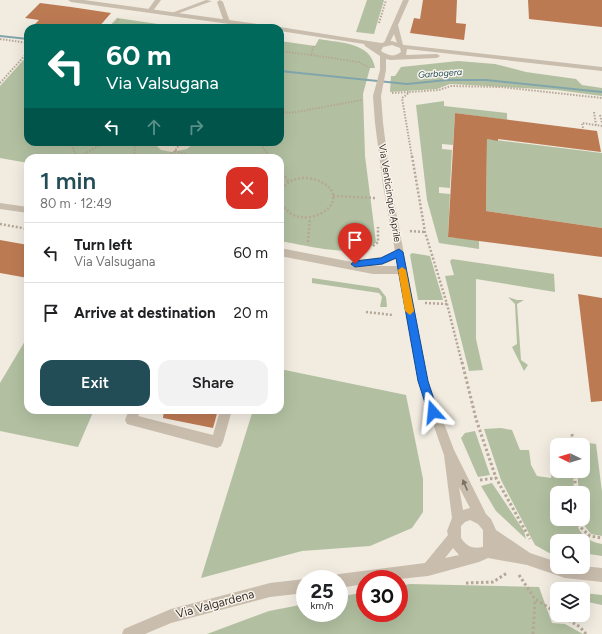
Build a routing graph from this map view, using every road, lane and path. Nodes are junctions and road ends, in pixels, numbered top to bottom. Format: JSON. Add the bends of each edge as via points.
{"nodes":[{"id":1,"x":71,"y":0,"type":"edge"},
{"id":2,"x":158,"y":0,"type":"edge"},
{"id":3,"x":386,"y":0,"type":"edge"},
{"id":4,"x":406,"y":0,"type":"edge"},
{"id":5,"x":87,"y":1,"type":"edge"},
{"id":6,"x":209,"y":1,"type":"dead end"},
{"id":7,"x":220,"y":2,"type":"dead end"},
{"id":8,"x":150,"y":11,"type":"junction"},
{"id":9,"x":172,"y":14,"type":"junction"},
{"id":10,"x":226,"y":18,"type":"junction"},
{"id":11,"x":254,"y":24,"type":"edge"},
{"id":12,"x":395,"y":25,"type":"junction"},
{"id":13,"x":378,"y":28,"type":"dead end"},
{"id":14,"x":284,"y":30,"type":"edge"},
{"id":15,"x":0,"y":39,"type":"edge"},
{"id":16,"x":316,"y":40,"type":"dead end"},
{"id":17,"x":24,"y":42,"type":"edge"},
{"id":18,"x":401,"y":46,"type":"junction"},
{"id":19,"x":382,"y":49,"type":"junction"},
{"id":20,"x":284,"y":52,"type":"edge"},
{"id":21,"x":311,"y":55,"type":"junction"},
{"id":22,"x":483,"y":55,"type":"junction"},
{"id":23,"x":24,"y":56,"type":"edge"},
{"id":24,"x":397,"y":58,"type":"junction"},
{"id":25,"x":372,"y":70,"type":"dead end"},
{"id":26,"x":602,"y":70,"type":"edge"},
{"id":27,"x":382,"y":74,"type":"junction"},
{"id":28,"x":0,"y":83,"type":"edge"},
{"id":29,"x":410,"y":92,"type":"junction"},
{"id":30,"x":387,"y":93,"type":"dead end"},
{"id":31,"x":602,"y":98,"type":"edge"},
{"id":32,"x":365,"y":100,"type":"dead end"},
{"id":33,"x":284,"y":112,"type":"edge"},
{"id":34,"x":594,"y":112,"type":"dead end"},
{"id":35,"x":600,"y":114,"type":"dead end"},
{"id":36,"x":596,"y":125,"type":"junction"},
{"id":37,"x":602,"y":125,"type":"edge"},
{"id":38,"x":583,"y":128,"type":"dead end"},
{"id":39,"x":98,"y":146,"type":"edge"},
{"id":40,"x":135,"y":146,"type":"dead end"},
{"id":41,"x":178,"y":146,"type":"edge"},
{"id":42,"x":175,"y":151,"type":"junction"},
{"id":43,"x":84,"y":154,"type":"edge"},
{"id":44,"x":134,"y":154,"type":"edge"},
{"id":45,"x":170,"y":154,"type":"edge"},
{"id":46,"x":184,"y":154,"type":"edge"},
{"id":47,"x":284,"y":175,"type":"edge"},
{"id":48,"x":290,"y":182,"type":"junction"},
{"id":49,"x":284,"y":187,"type":"edge"},
{"id":50,"x":333,"y":196,"type":"junction"},
{"id":51,"x":374,"y":198,"type":"dead end"},
{"id":52,"x":0,"y":206,"type":"edge"},
{"id":53,"x":24,"y":209,"type":"edge"},
{"id":54,"x":284,"y":209,"type":"edge"},
{"id":55,"x":310,"y":217,"type":"junction"},
{"id":56,"x":0,"y":224,"type":"edge"},
{"id":57,"x":24,"y":228,"type":"edge"},
{"id":58,"x":409,"y":231,"type":"dead end"},
{"id":59,"x":425,"y":232,"type":"junction"},
{"id":60,"x":307,"y":247,"type":"dead end"},
{"id":61,"x":399,"y":252,"type":"junction"},
{"id":62,"x":284,"y":253,"type":"edge"},
{"id":63,"x":345,"y":264,"type":"junction"},
{"id":64,"x":402,"y":270,"type":"junction"},
{"id":65,"x":418,"y":303,"type":"dead end"},
{"id":66,"x":447,"y":304,"type":"junction"},
{"id":67,"x":366,"y":312,"type":"dead end"},
{"id":68,"x":393,"y":315,"type":"dead end"},
{"id":69,"x":133,"y":414,"type":"edge"},
{"id":70,"x":225,"y":414,"type":"edge"},
{"id":71,"x":572,"y":434,"type":"dead end"},
{"id":72,"x":572,"y":438,"type":"edge"},
{"id":73,"x":449,"y":453,"type":"junction"},
{"id":74,"x":496,"y":478,"type":"junction"},
{"id":75,"x":478,"y":481,"type":"dead end"},
{"id":76,"x":480,"y":518,"type":"junction"},
{"id":77,"x":458,"y":519,"type":"junction"},
{"id":78,"x":579,"y":526,"type":"edge"},
{"id":79,"x":492,"y":535,"type":"junction"},
{"id":80,"x":454,"y":537,"type":"junction"},
{"id":81,"x":602,"y":538,"type":"edge"},
{"id":82,"x":533,"y":545,"type":"dead end"},
{"id":83,"x":484,"y":554,"type":"junction"},
{"id":84,"x":527,"y":558,"type":"junction"},
{"id":85,"x":428,"y":570,"type":"junction"},
{"id":86,"x":602,"y":575,"type":"edge"},
{"id":87,"x":348,"y":580,"type":"edge"},
{"id":88,"x":466,"y":583,"type":"dead end"},
{"id":89,"x":296,"y":587,"type":"edge"},
{"id":90,"x":535,"y":599,"type":"junction"},
{"id":91,"x":550,"y":609,"type":"edge"},
{"id":92,"x":572,"y":622,"type":"edge"},
{"id":93,"x":129,"y":634,"type":"edge"},
{"id":94,"x":534,"y":634,"type":"edge"},
{"id":95,"x":586,"y":634,"type":"edge"}],
"edges":[{"from":1,"to":5,"type":"street"},
{"from":2,"to":8,"type":"street"},
{"from":3,"to":13,"type":"path"},
{"from":4,"to":12,"type":"street"},
{"from":5,"to":8,"type":"street"},
{"from":6,"to":9,"type":"street"},
{"from":7,"to":10,"type":"street"},
{"from":8,"to":9,"type":"street"},
{"from":9,"to":10,"type":"street"},
{"from":10,"to":11,"type":"street"},
{"from":12,"to":18,"type":"street"},
{"from":12,"to":19,"type":"street"},
{"from":14,"to":19,"type":"street","via":[[354,40]]},
{"from":15,"to":17,"type":"path"},
{"from":16,"to":21,"type":"path"},
{"from":18,"to":19,"type":"street"},
{"from":18,"to":22,"type":"street"},
{"from":18,"to":24,"type":"street","via":[[404,53]]},
{"from":19,"to":24,"type":"street"},
{"from":19,"to":27,"type":"street","name":"Via Venticinque Aprile"},
{"from":20,"to":21,"type":"path"},
{"from":21,"to":25,"type":"path","via":[[359,62]]},
{"from":22,"to":24,"type":"street"},
{"from":22,"to":26,"type":"street"},
{"from":23,"to":28,"type":"path"},
{"from":24,"to":27,"type":"street","name":"Via Venticinque Aprile"},
{"from":27,"to":61,"type":"street","name":"Via Venticinque Aprile","via":[[377,93],[387,185]]},
{"from":29,"to":30,"type":"path"},
{"from":29,"to":31,"type":"path","via":[[465,86],[558,92]]},
{"from":29,"to":59,"type":"path","via":[[402,98]]},
{"from":32,"to":33,"type":"path"},
{"from":34,"to":36,"type":"path"},
{"from":35,"to":37,"type":"path"},
{"from":36,"to":37,"type":"path"},
{"from":36,"to":38,"type":"path","via":[[582,123]]},
{"from":39,"to":43,"type":"path"},
{"from":40,"to":44,"type":"path"},
{"from":41,"to":42,"type":"path"},
{"from":42,"to":45,"type":"path"},
{"from":42,"to":46,"type":"path"},
{"from":47,"to":48,"type":"path"},
{"from":48,"to":49,"type":"path"},
{"from":48,"to":50,"type":"path","via":[[301,178],[319,180],[330,189]]},
{"from":50,"to":51,"type":"path"},
{"from":50,"to":55,"type":"path","via":[[329,209]]},
{"from":52,"to":53,"type":"street"},
{"from":54,"to":55,"type":"path","via":[[294,216]]},
{"from":55,"to":60,"type":"path"},
{"from":56,"to":57,"type":"path"},
{"from":58,"to":59,"type":"path"},
{"from":59,"to":66,"type":"path"},
{"from":61,"to":63,"type":"street","via":[[371,264]]},
{"from":61,"to":64,"type":"street","name":"Via Venticinque Aprile"},
{"from":62,"to":63,"type":"street"},
{"from":63,"to":64,"type":"street","via":[[373,270]]},
{"from":64,"to":73,"type":"street","name":"Via Venticinque Aprile","via":[[423,381]]},
{"from":65,"to":66,"type":"path"},
{"from":66,"to":74,"type":"path","via":[[476,420]]},
{"from":67,"to":68,"type":"path"},
{"from":69,"to":70,"type":"street","via":[[131,420],[216,442]]},
{"from":71,"to":72,"type":"path"},
{"from":76,"to":73,"type":"street","name":"Via Venticinque Aprile","one_way":true},
{"from":73,"to":77,"type":"street","name":"Via Venticinque Aprile"},
{"from":74,"to":75,"type":"path"},
{"from":74,"to":82,"type":"path"},
{"from":76,"to":77,"type":"street","via":[[470,514]]},
{"from":76,"to":79,"type":"street","via":[[489,527]]},
{"from":77,"to":80,"type":"street","via":[[454,526]]},
{"from":78,"to":81,"type":"path","via":[[590,536]]},
{"from":79,"to":83,"type":"street"},
{"from":79,"to":84,"type":"street"},
{"from":80,"to":83,"type":"street","via":[[461,549],[472,556]]},
{"from":80,"to":85,"type":"street"},
{"from":83,"to":84,"type":"street"},
{"from":83,"to":85,"type":"street"},
{"from":84,"to":86,"type":"street","via":[[565,571]]},
{"from":85,"to":87,"type":"street"},
{"from":88,"to":90,"type":"path","via":[[493,582],[515,572],[522,577]]},
{"from":89,"to":93,"type":"street","name":"Via Valgardena","via":[[270,590],[171,616]]},
{"from":90,"to":91,"type":"path"},
{"from":90,"to":94,"type":"path"},
{"from":92,"to":95,"type":"path"}]}
